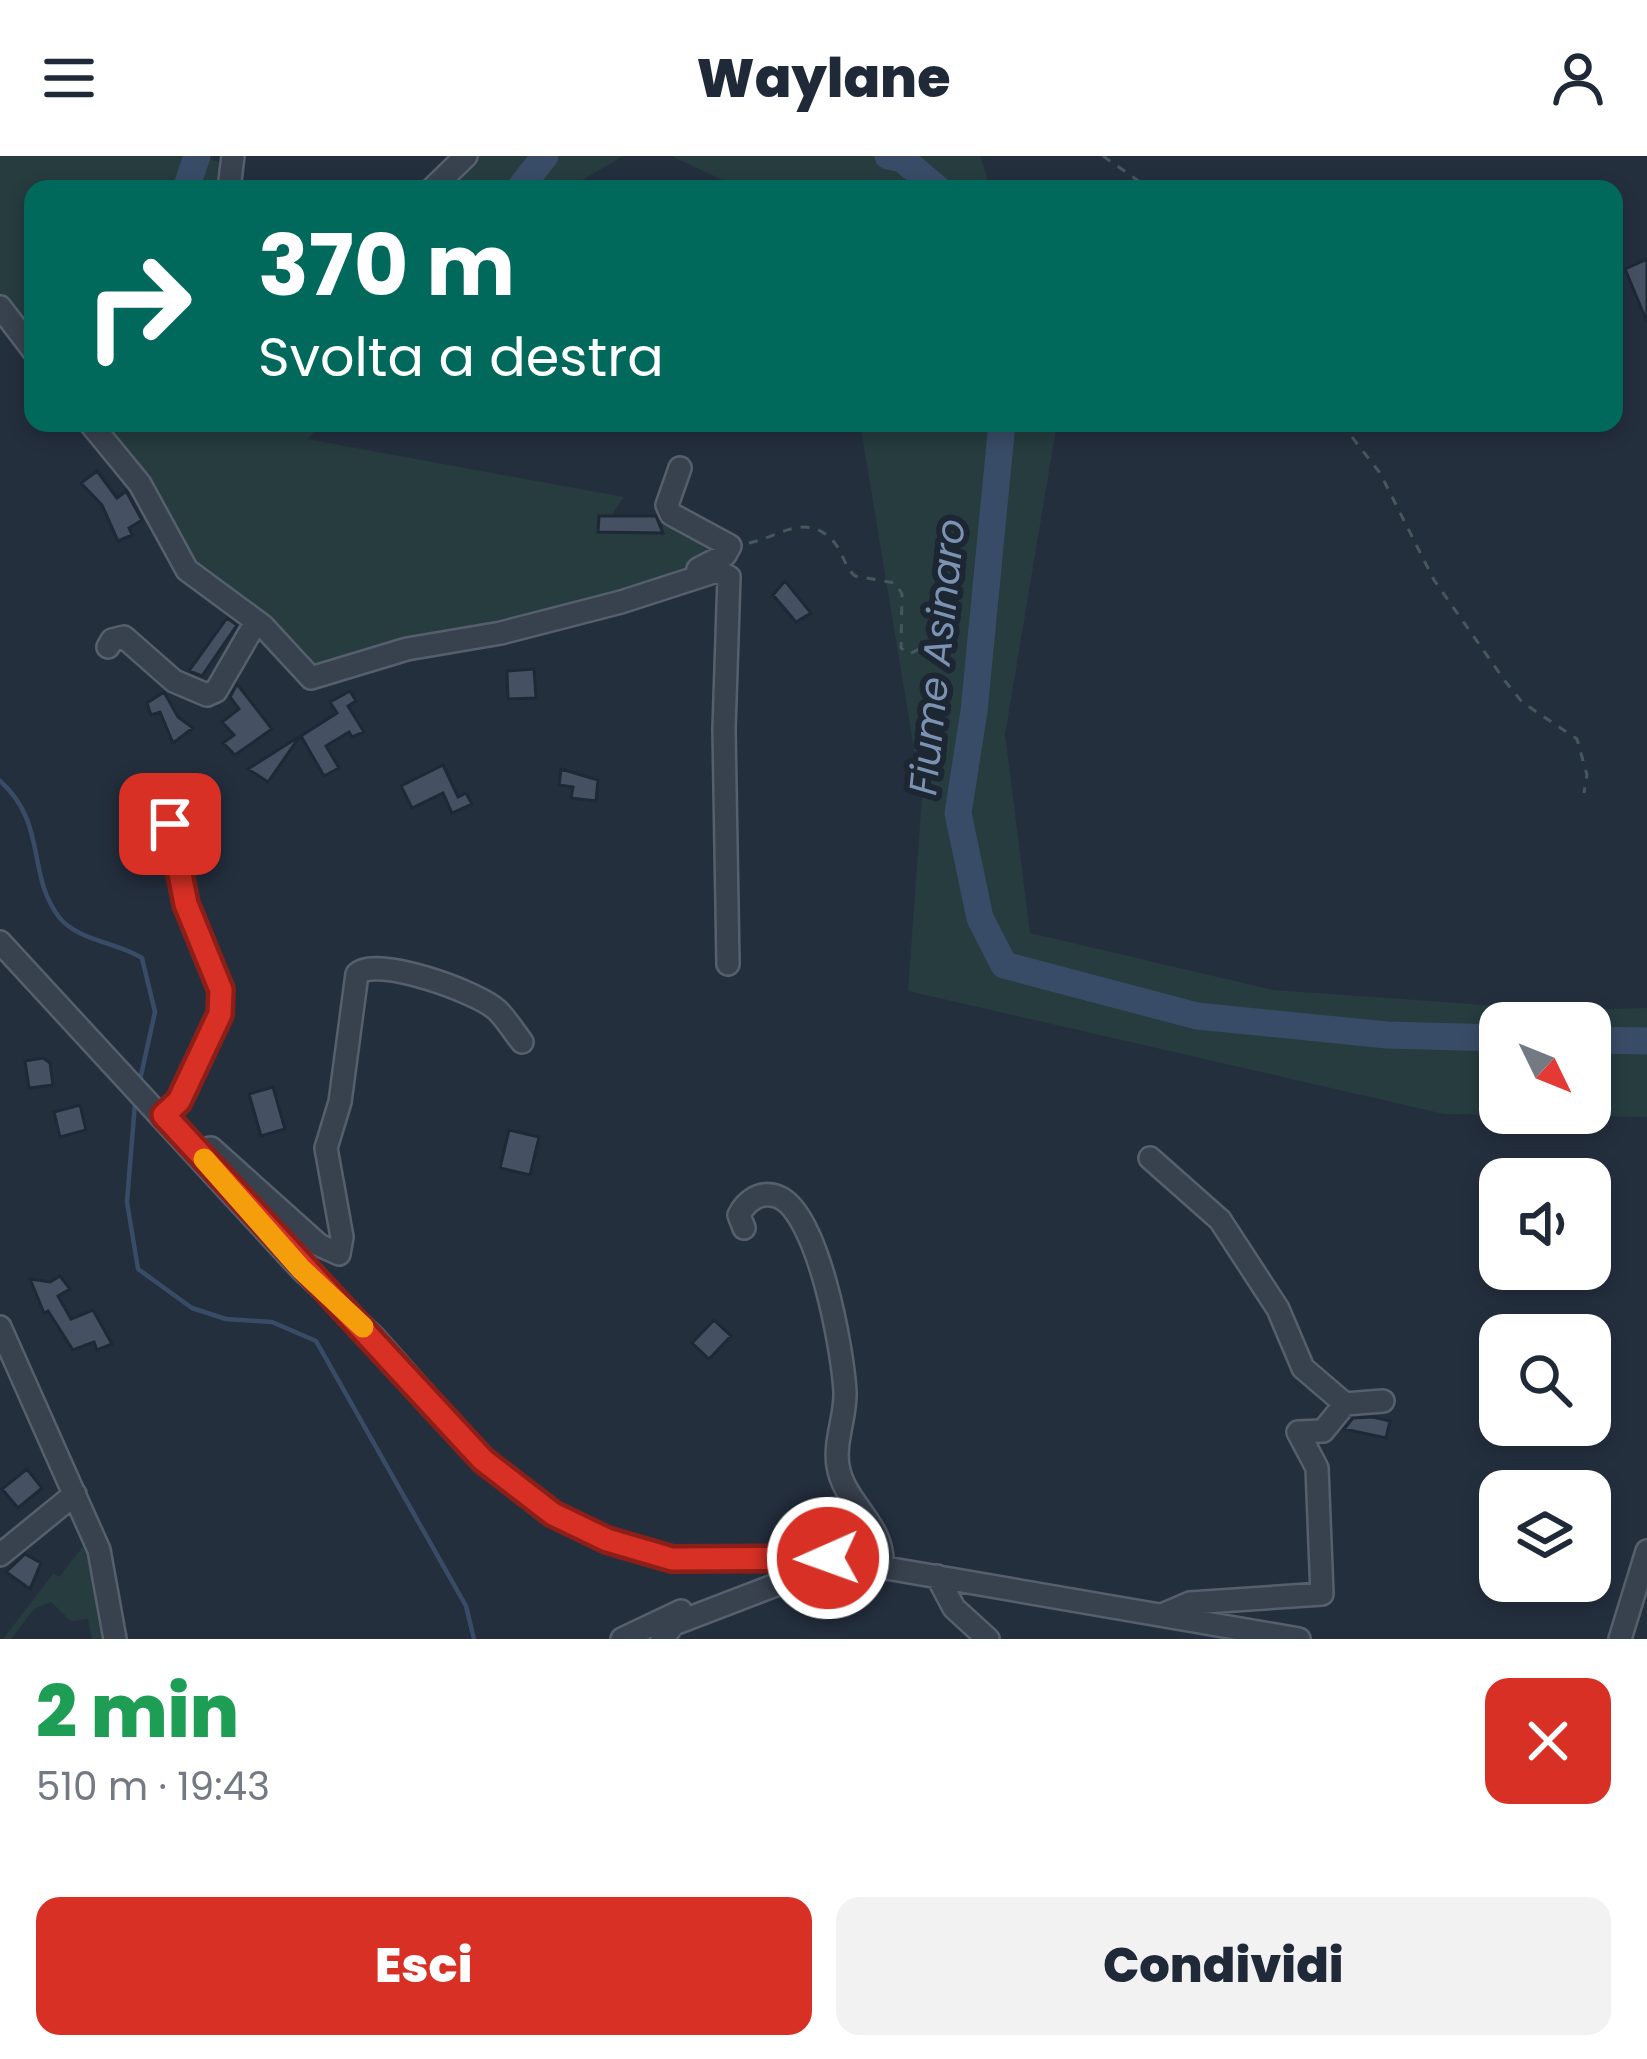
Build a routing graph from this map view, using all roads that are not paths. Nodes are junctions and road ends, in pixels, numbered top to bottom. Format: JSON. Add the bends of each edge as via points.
{"nodes":[{"id":1,"x":466,"y":156,"type":"edge"},
{"id":2,"x":441,"y":180,"type":"edge"},
{"id":3,"x":0,"y":307,"type":"edge"},
{"id":4,"x":24,"y":338,"type":"edge"},
{"id":5,"x":97,"y":432,"type":"edge"},
{"id":6,"x":680,"y":468,"type":"dead end"},
{"id":7,"x":666,"y":586,"type":"junction"},
{"id":8,"x":256,"y":622,"type":"junction"},
{"id":9,"x":108,"y":647,"type":"dead end"},
{"id":10,"x":170,"y":824,"type":"dead end"},
{"id":11,"x":0,"y":941,"type":"edge"},
{"id":12,"x":728,"y":964,"type":"dead end"},
{"id":13,"x":522,"y":1042,"type":"dead end"},
{"id":14,"x":158,"y":1109,"type":"junction"},
{"id":15,"x":197,"y":1151,"type":"junction"},
{"id":16,"x":1150,"y":1158,"type":"dead end"},
{"id":17,"x":744,"y":1228,"type":"dead end"},
{"id":18,"x":3,"y":1346,"type":"edge"},
{"id":19,"x":1383,"y":1401,"type":"dead end"},
{"id":20,"x":1345,"y":1404,"type":"junction"},
{"id":21,"x":75,"y":1495,"type":"junction"},
{"id":22,"x":0,"y":1556,"type":"edge"},
{"id":23,"x":812,"y":1559,"type":"junction"},
{"id":24,"x":755,"y":1561,"type":"junction"},
{"id":25,"x":1645,"y":1564,"type":"edge"},
{"id":26,"x":882,"y":1565,"type":"junction"},
{"id":27,"x":937,"y":1576,"type":"junction"},
{"id":28,"x":1161,"y":1616,"type":"junction"},
{"id":29,"x":115,"y":1639,"type":"edge"},
{"id":30,"x":622,"y":1639,"type":"edge"},
{"id":31,"x":662,"y":1639,"type":"edge"},
{"id":32,"x":988,"y":1639,"type":"edge"},
{"id":33,"x":1299,"y":1639,"type":"edge"},
{"id":34,"x":1620,"y":1639,"type":"edge"}],
"edges":[{"from":1,"to":2,"type":"street"},
{"from":3,"to":4,"type":"street"},
{"from":5,"to":8,"type":"street","via":[[140,484],[187,570]]},
{"from":6,"to":7,"type":"street","via":[[671,514],[730,547]]},
{"from":7,"to":8,"type":"street","via":[[501,633],[407,649],[318,680]]},
{"from":7,"to":12,"type":"street","via":[[717,571],[729,577]]},
{"from":8,"to":9,"type":"street","via":[[207,695],[174,681],[124,637]]},
{"from":10,"to":14,"type":"street","via":[[186,904],[221,990],[212,1031],[179,1101]]},
{"from":11,"to":14,"type":"street"},
{"from":13,"to":15,"type":"street","via":[[496,1008],[436,979],[373,967],[357,974],[326,1148],[339,1254],[212,1148]]},
{"from":14,"to":15,"type":"street"},
{"from":15,"to":24,"type":"street","via":[[507,1484],[607,1540],[672,1559]]},
{"from":16,"to":20,"type":"street","via":[[1220,1220],[1278,1310],[1303,1368]]},
{"from":17,"to":26,"type":"street","via":[[744,1205],[773,1194],[788,1201],[814,1245],[845,1396],[838,1469],[882,1545]]},
{"from":18,"to":21,"type":"street"},
{"from":19,"to":20,"type":"street"},
{"from":20,"to":28,"type":"street","via":[[1323,1431],[1298,1432],[1317,1468],[1322,1594],[1190,1603]]},
{"from":21,"to":22,"type":"street"},
{"from":21,"to":29,"type":"street","via":[[99,1550]]},
{"from":23,"to":24,"type":"street"},
{"from":23,"to":26,"type":"street"},
{"from":23,"to":31,"type":"street","via":[[807,1573],[674,1624]]},
{"from":24,"to":30,"type":"street","via":[[747,1581]]},
{"from":25,"to":34,"type":"street"},
{"from":26,"to":27,"type":"street"},
{"from":27,"to":28,"type":"street"},
{"from":27,"to":32,"type":"street","via":[[954,1608]]},
{"from":28,"to":33,"type":"street"}]}
